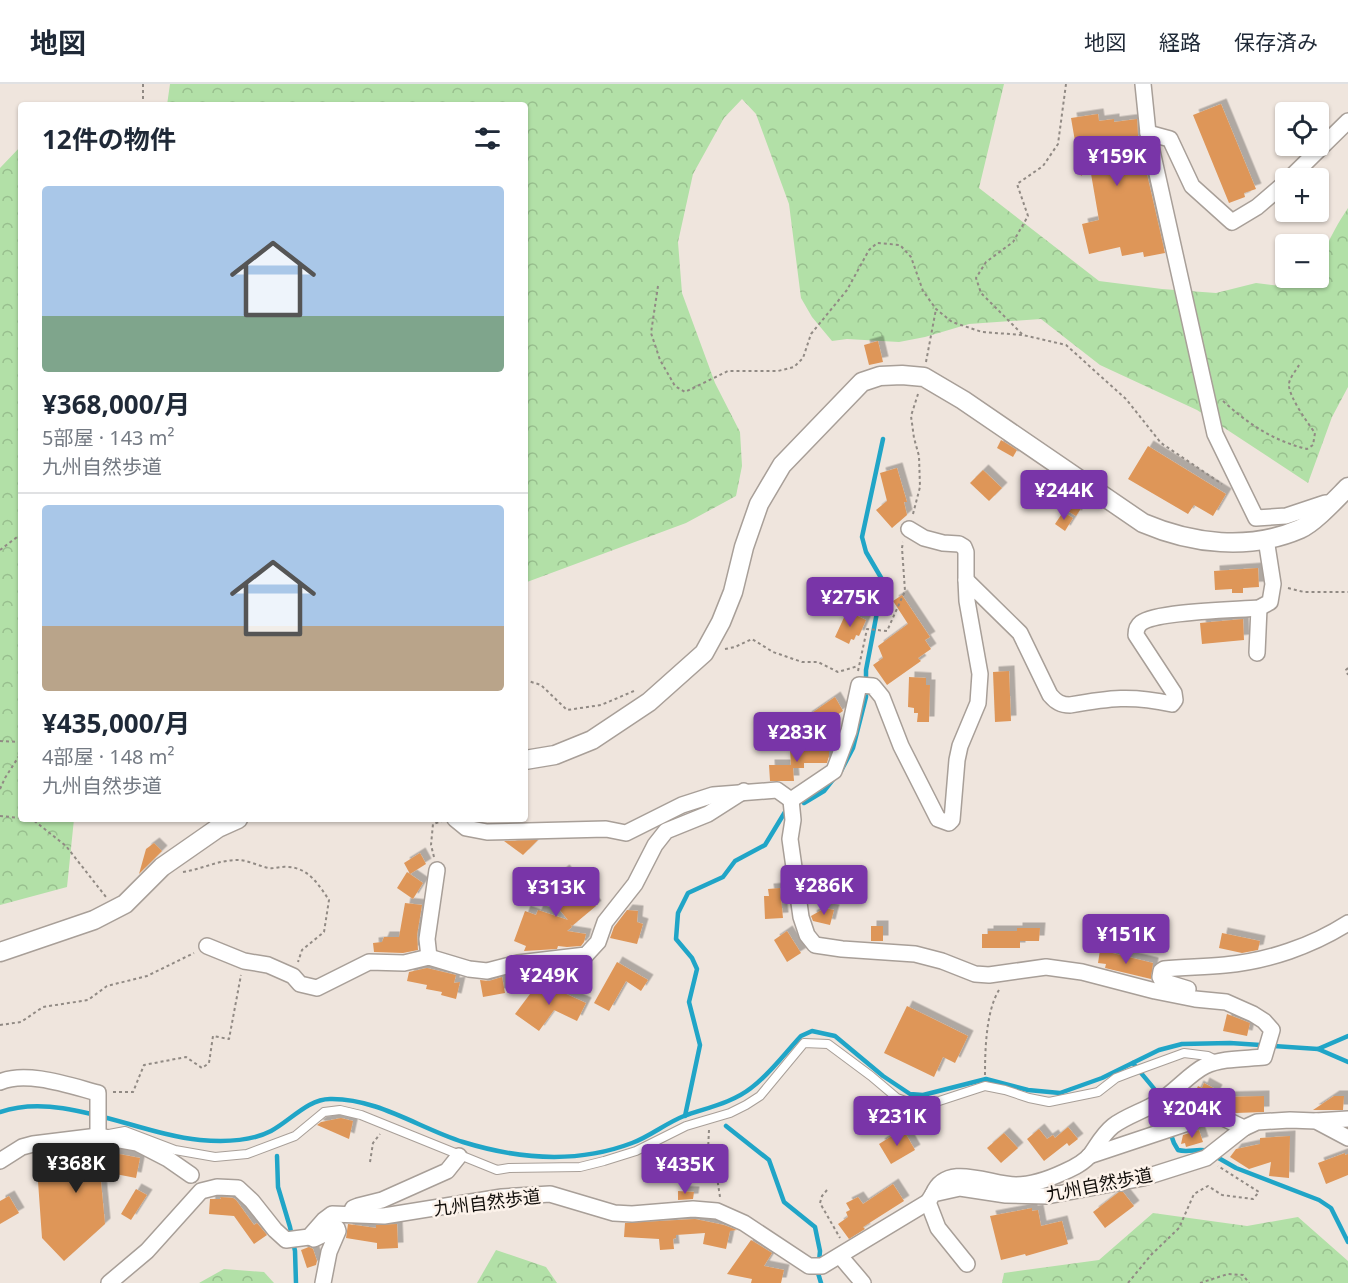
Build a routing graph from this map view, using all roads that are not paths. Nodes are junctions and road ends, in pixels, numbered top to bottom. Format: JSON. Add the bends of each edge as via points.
{"nodes":[{"id":1,"x":1143,"y":84,"type":"edge"},
{"id":2,"x":1348,"y":121,"type":"edge"},
{"id":3,"x":1148,"y":133,"type":"junction"},
{"id":4,"x":1300,"y":168,"type":"edge"},
{"id":5,"x":1275,"y":191,"type":"edge"},
{"id":6,"x":1348,"y":487,"type":"edge"},
{"id":7,"x":1332,"y":503,"type":"junction"},
{"id":8,"x":909,"y":529,"type":"road end"},
{"id":9,"x":1266,"y":539,"type":"junction"},
{"id":10,"x":966,"y":580,"type":"junction"},
{"id":11,"x":1259,"y":608,"type":"junction"},
{"id":12,"x":1257,"y":653,"type":"dead end"},
{"id":13,"x":528,"y":760,"type":"edge"},
{"id":14,"x":744,"y":791,"type":"junction"},
{"id":15,"x":791,"y":800,"type":"junction"},
{"id":16,"x":231,"y":822,"type":"edge"},
{"id":17,"x":459,"y":822,"type":"edge"},
{"id":18,"x":437,"y":870,"type":"road end"},
{"id":19,"x":1348,"y":923,"type":"edge"},
{"id":20,"x":207,"y":946,"type":"road end"},
{"id":21,"x":0,"y":952,"type":"edge"},
{"id":22,"x":429,"y":957,"type":"junction"},
{"id":23,"x":1226,"y":1002,"type":"junction"},
{"id":24,"x":1219,"y":1062,"type":"junction"},
{"id":25,"x":0,"y":1082,"type":"edge"},
{"id":26,"x":1348,"y":1119,"type":"edge"},
{"id":27,"x":1316,"y":1121,"type":"junction"},
{"id":28,"x":1244,"y":1128,"type":"junction"},
{"id":29,"x":98,"y":1136,"type":"junction"},
{"id":30,"x":1348,"y":1138,"type":"edge"},
{"id":31,"x":459,"y":1156,"type":"junction"},
{"id":32,"x":1089,"y":1156,"type":"junction"},
{"id":33,"x":0,"y":1161,"type":"edge"},
{"id":34,"x":191,"y":1175,"type":"dead end"},
{"id":35,"x":930,"y":1198,"type":"junction"},
{"id":36,"x":350,"y":1214,"type":"junction"},
{"id":37,"x":298,"y":1239,"type":"junction"},
{"id":38,"x":840,"y":1256,"type":"junction"},
{"id":39,"x":967,"y":1264,"type":"dead end"},
{"id":40,"x":109,"y":1283,"type":"edge"},
{"id":41,"x":323,"y":1283,"type":"edge"},
{"id":42,"x":863,"y":1283,"type":"edge"}],
"edges":[{"from":1,"to":3,"type":"street"},
{"from":2,"to":4,"type":"street"},
{"from":3,"to":5,"type":"street","via":[[1170,139],[1192,186],[1232,222]]},
{"from":3,"to":7,"type":"street","via":[[1215,434],[1248,504],[1256,518],[1263,519]]},
{"from":6,"to":7,"type":"street"},
{"from":7,"to":9,"type":"street","via":[[1301,529]]},
{"from":8,"to":10,"type":"street","via":[[924,538],[964,547]]},
{"from":9,"to":11,"type":"street","via":[[1273,584],[1270,602]]},
{"from":9,"to":13,"type":"street","via":[[1215,543],[1162,532],[924,377],[879,376],[862,382],[782,465],[759,504],[733,592],[704,653],[649,702],[592,740],[555,755]]},
{"from":10,"to":11,"type":"street","via":[[1020,633],[1050,695],[1063,705],[1113,697],[1172,704],[1174,693],[1136,635],[1139,625],[1172,615]]},
{"from":10,"to":15,"type":"street","via":[[980,674],[978,703],[960,746],[950,823],[938,819],[930,805],[882,697],[864,686],[834,771]]},
{"from":11,"to":12,"type":"street"},
{"from":14,"to":15,"type":"street","via":[[777,790]]},
{"from":14,"to":17,"type":"street","via":[[682,805],[626,833],[606,829],[487,832],[466,828]]},
{"from":14,"to":22,"type":"street","via":[[708,814],[666,831],[635,884],[605,922],[598,942],[586,955],[487,971]]},
{"from":15,"to":23,"type":"street","via":[[790,839],[801,917],[815,945],[915,954],[975,974],[1046,967]]},
{"from":16,"to":21,"type":"street","via":[[162,867],[125,904],[94,920]]},
{"from":18,"to":22,"type":"street","via":[[427,939]]},
{"from":19,"to":23,"type":"street","via":[[1305,946],[1264,958],[1161,971],[1162,981]]},
{"from":20,"to":22,"type":"street","via":[[244,961],[268,965],[293,976],[300,984],[317,988],[369,962],[404,963]]},
{"from":23,"to":24,"type":"street","via":[[1253,1014],[1272,1030],[1264,1057]]},
{"from":24,"to":31,"type":"lane","via":[[1208,1056],[1184,1053],[1116,1078],[1098,1092],[1058,1101],[985,1086],[930,1104],[914,1104],[897,1098],[828,1044],[804,1043],[760,1096],[712,1119],[673,1131],[636,1151],[580,1167],[497,1170]]},
{"from":24,"to":32,"type":"street","via":[[1204,1066],[1164,1098],[1114,1125]]},
{"from":25,"to":29,"type":"street","via":[[30,1078],[98,1093]]},
{"from":26,"to":27,"type":"street"},
{"from":27,"to":28,"type":"street","via":[[1274,1120]]},
{"from":27,"to":30,"type":"street"},
{"from":28,"to":32,"type":"street","via":[[1214,1116]]},
{"from":28,"to":35,"type":"street","name":"九州自然歩道","via":[[1206,1158],[1143,1178],[1047,1196],[960,1188]]},
{"from":29,"to":31,"type":"lane","via":[[125,1131],[175,1150],[215,1157],[247,1154],[295,1136],[324,1112],[340,1110],[388,1125]]},
{"from":29,"to":33,"type":"street","via":[[33,1144]]},
{"from":29,"to":34,"type":"street","via":[[137,1143]]},
{"from":31,"to":36,"type":"street","via":[[447,1171],[382,1200],[358,1206]]},
{"from":32,"to":35,"type":"street","via":[[1063,1172],[1028,1185],[968,1176],[942,1182]]},
{"from":35,"to":38,"type":"street","name":"九州自然歩道"},
{"from":35,"to":39,"type":"street","via":[[938,1228]]},
{"from":36,"to":37,"type":"street","name":"九州自然歩道","via":[[332,1214]]},
{"from":36,"to":38,"type":"street","name":"九州自然歩道","via":[[384,1216],[502,1197],[550,1194],[632,1215],[693,1209],[717,1211],[744,1223],[809,1266],[822,1266]]},
{"from":37,"to":40,"type":"street","via":[[274,1230],[238,1188],[217,1187],[201,1191],[147,1251]]},
{"from":37,"to":41,"type":"street","via":[[314,1239],[337,1228]]},
{"from":38,"to":42,"type":"street"}]}
